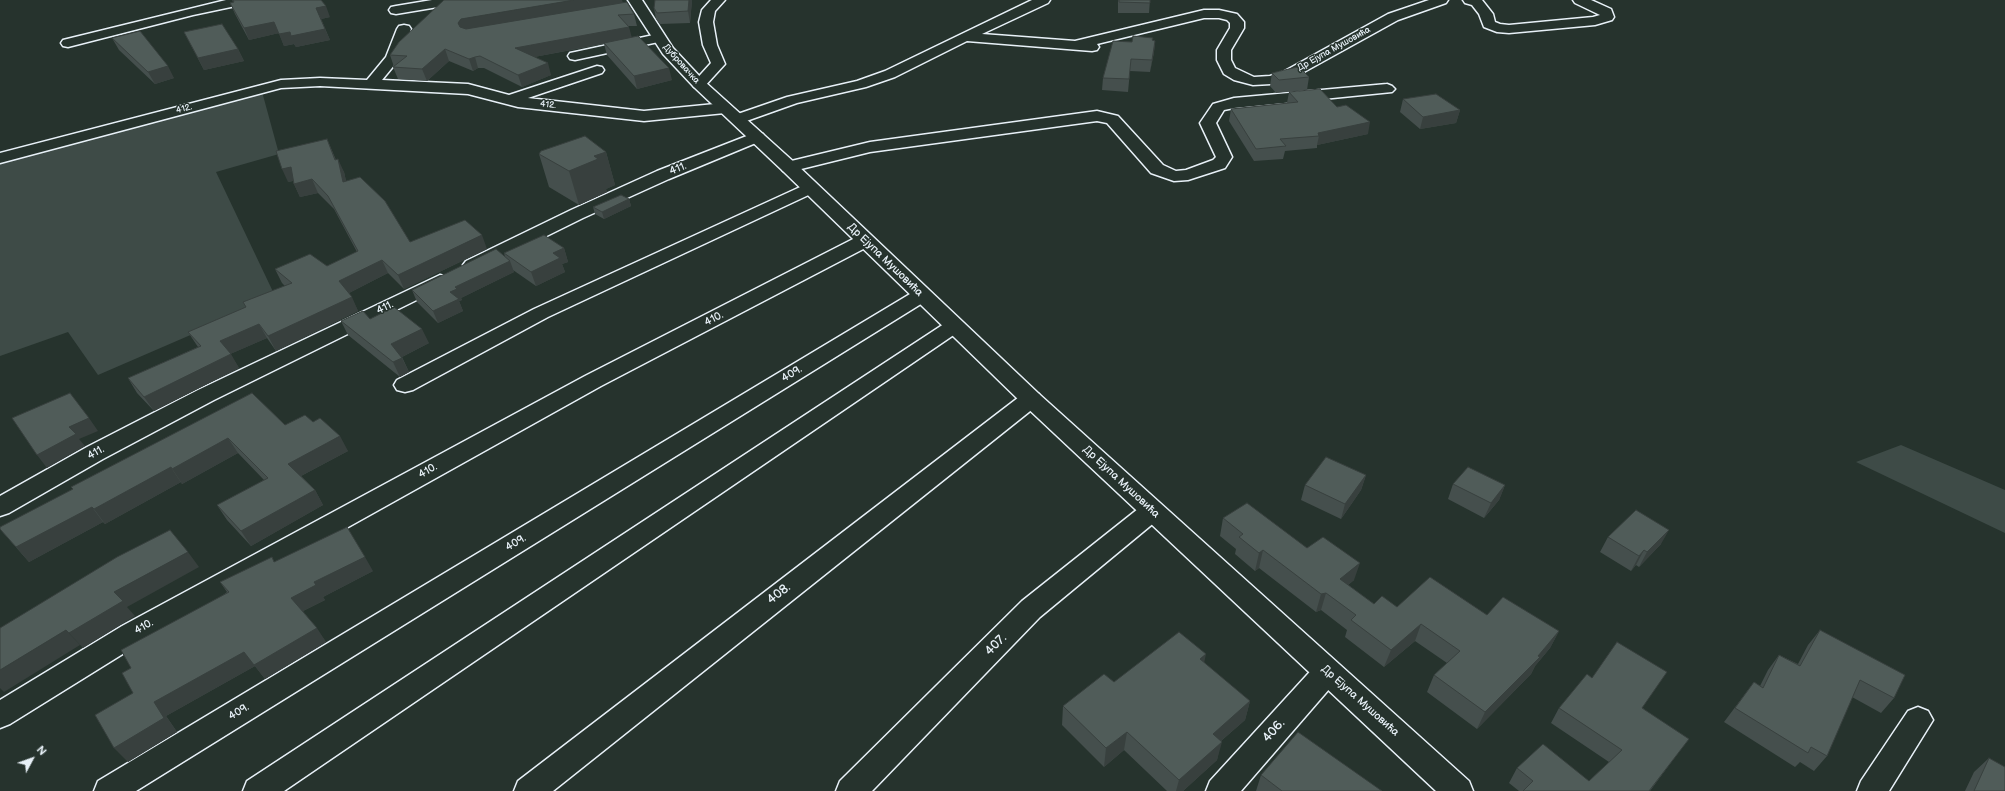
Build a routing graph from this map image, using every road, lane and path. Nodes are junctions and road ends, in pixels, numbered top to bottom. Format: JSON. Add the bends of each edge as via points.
{"nodes":[{"id":1,"x":245,"y":0,"type":"edge"},
{"id":2,"x":456,"y":0,"type":"edge"},
{"id":3,"x":718,"y":0,"type":"edge"},
{"id":4,"x":1043,"y":0,"type":"edge"},
{"id":5,"x":1441,"y":0,"type":"edge"},
{"id":6,"x":1470,"y":0,"type":"edge"},
{"id":7,"x":1580,"y":0,"type":"edge"},
{"id":8,"x":633,"y":5,"type":"edge"},
{"id":9,"x":396,"y":10,"type":"dead end"},
{"id":10,"x":404,"y":29,"type":"dead end"},
{"id":11,"x":964,"y":37,"type":"junction"},
{"id":12,"x":658,"y":38,"type":"junction"},
{"id":13,"x":68,"y":43,"type":"dead end"},
{"id":14,"x":1077,"y":46,"type":"junction"},
{"id":15,"x":1095,"y":48,"type":"dead end"},
{"id":16,"x":575,"y":56,"type":"dead end"},
{"id":17,"x":597,"y":70,"type":"dead end"},
{"id":18,"x":370,"y":84,"type":"junction"},
{"id":19,"x":699,"y":84,"type":"junction"},
{"id":20,"x":1388,"y":89,"type":"dead end"},
{"id":21,"x":510,"y":100,"type":"junction"},
{"id":22,"x":725,"y":108,"type":"junction"},
{"id":23,"x":738,"y":119,"type":"junction"},
{"id":24,"x":757,"y":138,"type":"junction"},
{"id":25,"x":0,"y":158,"type":"edge"},
{"id":26,"x":789,"y":167,"type":"junction"},
{"id":27,"x":810,"y":188,"type":"junction"},
{"id":28,"x":864,"y":241,"type":"junction"},
{"id":29,"x":922,"y":295,"type":"junction"},
{"id":30,"x":954,"y":326,"type":"junction"},
{"id":31,"x":405,"y":385,"type":"dead end"},
{"id":32,"x":1031,"y":399,"type":"junction"},
{"id":33,"x":0,"y":507,"type":"edge"},
{"id":34,"x":1152,"y":511,"type":"junction"},
{"id":35,"x":1327,"y":672,"type":"junction"},
{"id":36,"x":0,"y":715,"type":"edge"},
{"id":37,"x":1918,"y":720,"type":"dead end"},
{"id":38,"x":109,"y":791,"type":"edge"},
{"id":39,"x":258,"y":791,"type":"edge"},
{"id":40,"x":529,"y":791,"type":"edge"},
{"id":41,"x":851,"y":791,"type":"edge"},
{"id":42,"x":1220,"y":791,"type":"edge"},
{"id":43,"x":1458,"y":791,"type":"edge"},
{"id":44,"x":1872,"y":791,"type":"edge"}],
"edges":[{"from":1,"to":13,"type":"street"},
{"from":2,"to":9,"type":"street"},
{"from":3,"to":19,"type":"street","via":[[709,10],[706,22],[710,45],[718,64]]},
{"from":4,"to":11,"type":"street"},
{"from":5,"to":14,"type":"street","name":"Др Ејупа Мушовића","via":[[1392,17],[1288,75],[1271,80],[1253,81],[1229,71],[1224,60],[1224,50],[1238,22],[1232,17],[1219,14],[1191,17]]},
{"from":6,"to":7,"type":"street","via":[[1476,2],[1486,14],[1489,24],[1497,28],[1595,21],[1607,17],[1606,12]]},
{"from":8,"to":12,"type":"street","name":"Дубровачка"},
{"from":10,"to":18,"type":"street","via":[[393,58]]},
{"from":11,"to":14,"type":"street","name":"Др Ејупа Мушовића"},
{"from":11,"to":23,"type":"street","via":[[877,79],[792,100]]},
{"from":12,"to":16,"type":"street"},
{"from":12,"to":19,"type":"street","name":"Дубровачка"},
{"from":14,"to":15,"type":"street","name":"Др Ејупа Мушовића"},
{"from":17,"to":21,"type":"street"},
{"from":18,"to":21,"type":"street","name":"412.","via":[[468,89]]},
{"from":18,"to":25,"type":"street","name":"412.","via":[[281,84]]},
{"from":19,"to":22,"type":"street","name":"Дубровачка"},
{"from":20,"to":26,"type":"street","via":[[1234,103],[1218,107],[1208,123],[1224,157],[1219,164],[1174,176],[1157,169],[1112,119],[1097,116],[870,148]]},
{"from":21,"to":22,"type":"street","name":"412.","via":[[644,116]]},
{"from":22,"to":23,"type":"street","name":"Дубровачка"},
{"from":23,"to":24,"type":"street","name":"Др Ејупа Мушовића"},
{"from":24,"to":26,"type":"street","name":"Др Ејупа Мушовића"},
{"from":24,"to":33,"type":"street","name":"411.","via":[[663,175],[577,214],[206,395],[95,453]]},
{"from":26,"to":27,"type":"street","name":"Др Ејупа Мушовића"},
{"from":27,"to":28,"type":"street","name":"Др Ејупа Мушовића"},
{"from":27,"to":31,"type":"street","via":[[541,313]]},
{"from":28,"to":29,"type":"street","name":"Др Ејупа Мушовића"},
{"from":28,"to":36,"type":"street","name":"410.","via":[[593,381],[146,626]]},
{"from":29,"to":30,"type":"street","name":"Др Ејупа Мушовића"},
{"from":29,"to":38,"type":"street","name":"409."},
{"from":30,"to":32,"type":"street","name":"Др Ејупа Мушовића"},
{"from":30,"to":39,"type":"street"},
{"from":32,"to":34,"type":"street","name":"Др Ејупа Мушовића"},
{"from":32,"to":40,"type":"street","name":"408."},
{"from":34,"to":35,"type":"street","name":"Др Ејупа Мушовића"},
{"from":34,"to":41,"type":"street","name":"407.","via":[[1031,609]]},
{"from":35,"to":42,"type":"street","name":"406."},
{"from":35,"to":43,"type":"street","name":"Др Ејупа Мушовића"},
{"from":37,"to":44,"type":"street"}]}
